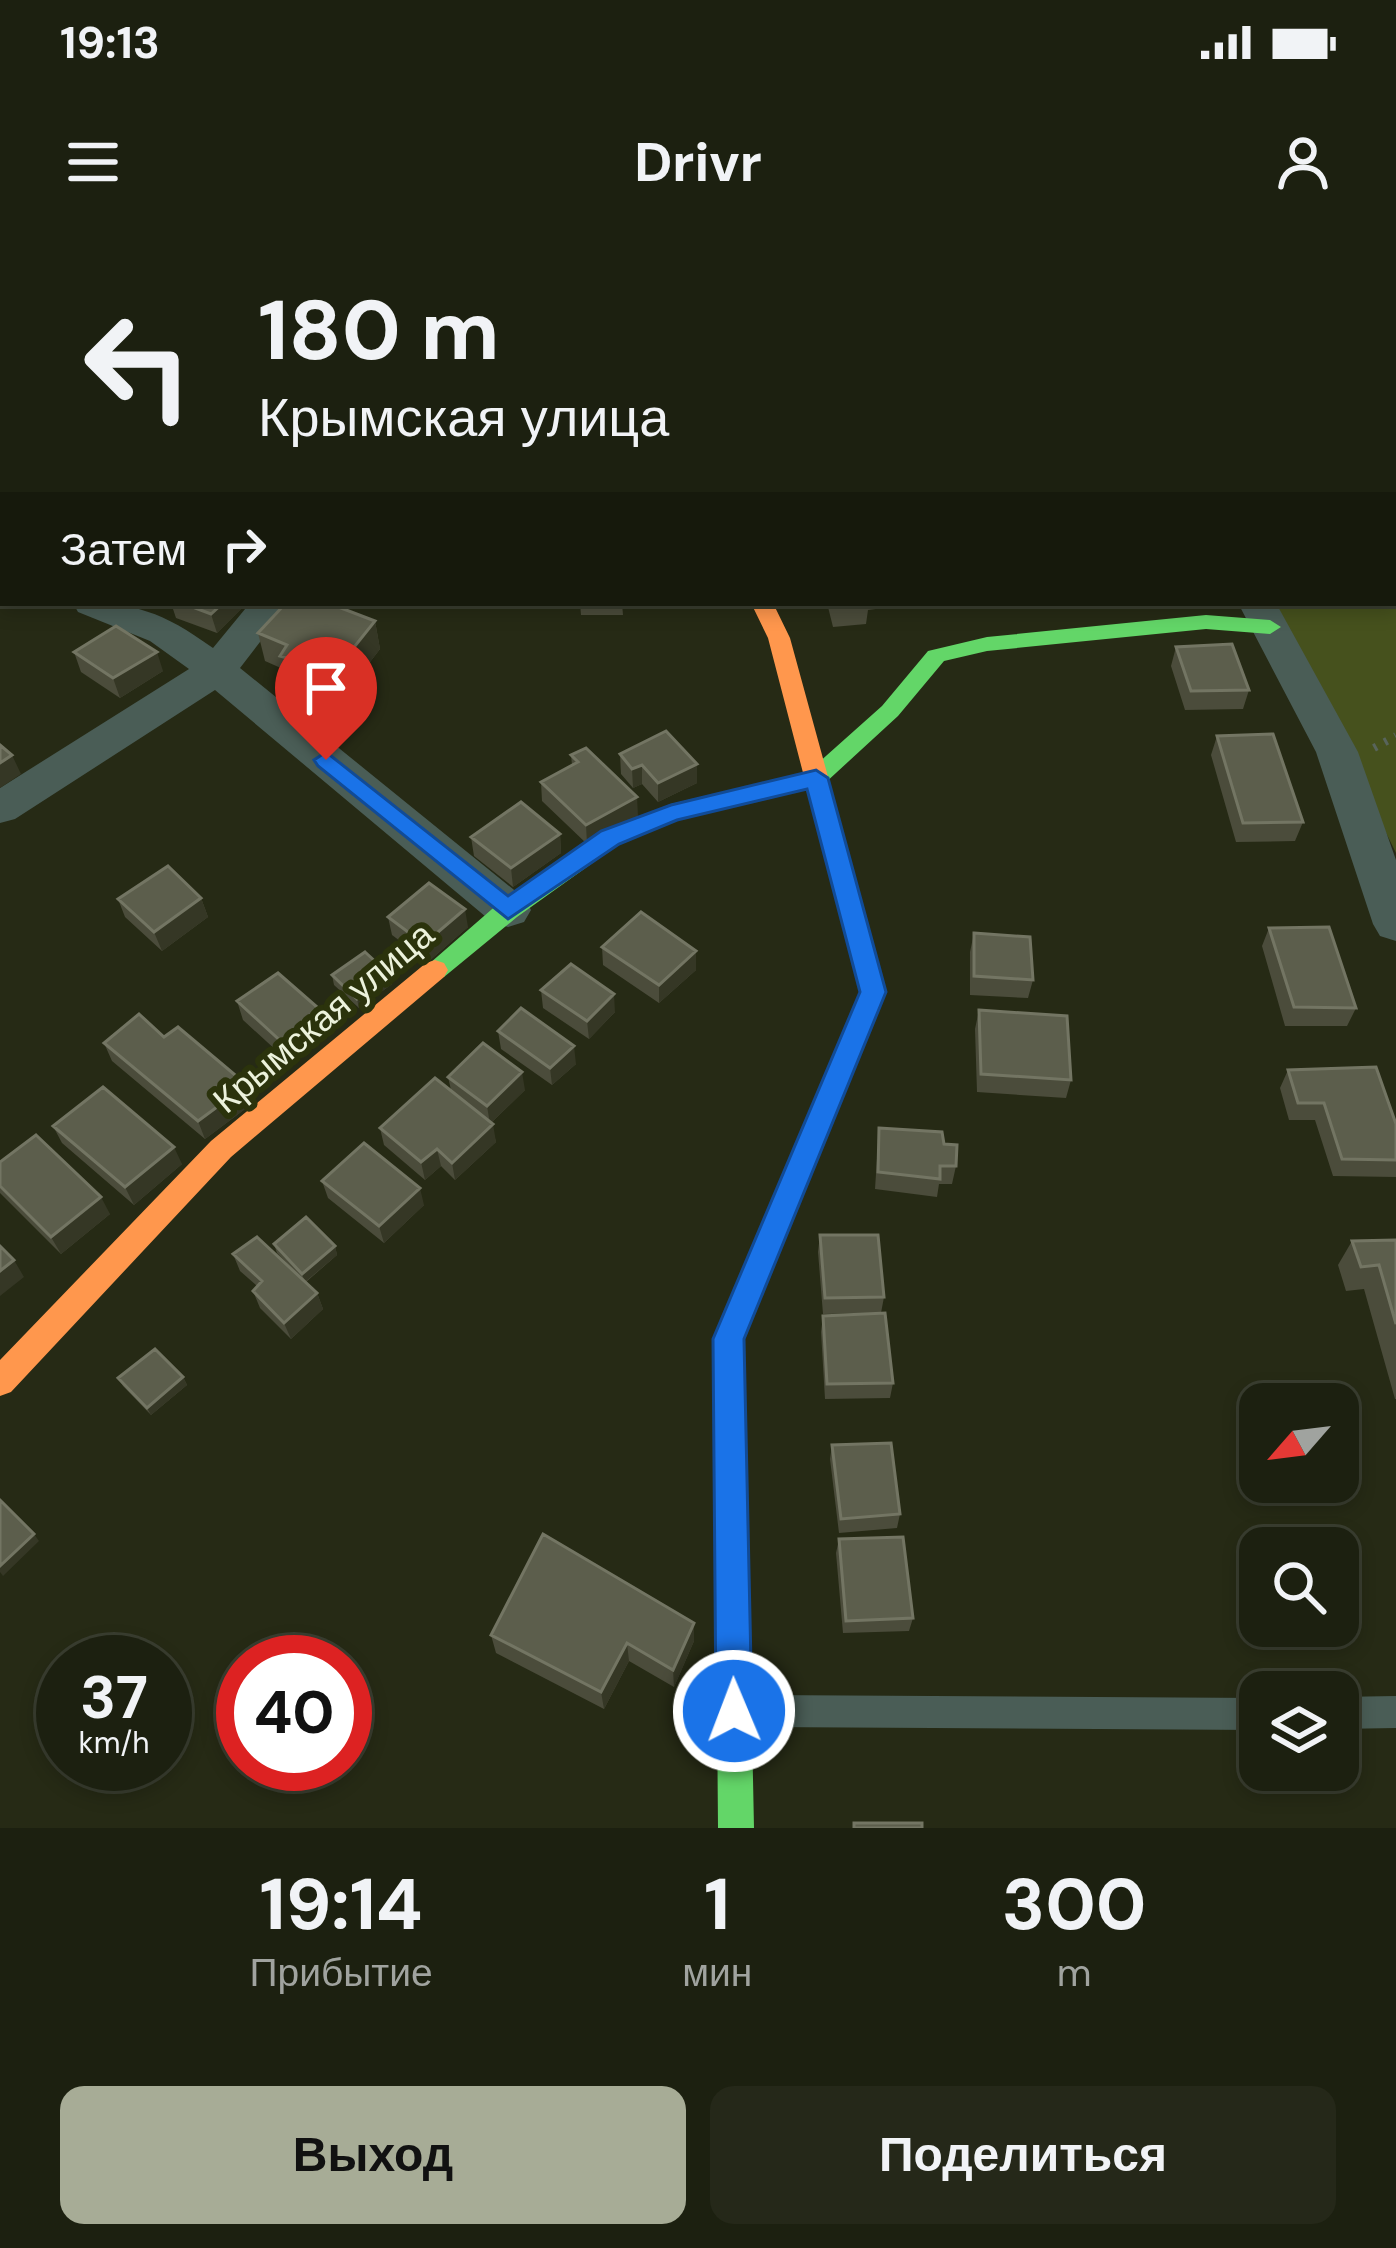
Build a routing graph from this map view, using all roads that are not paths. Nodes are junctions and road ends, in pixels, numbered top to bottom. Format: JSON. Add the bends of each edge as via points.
{"nodes":[{"id":1,"x":99,"y":606,"type":"edge"},
{"id":2,"x":269,"y":606,"type":"edge"},
{"id":3,"x":763,"y":606,"type":"edge"},
{"id":4,"x":1264,"y":615,"type":"edge"},
{"id":5,"x":217,"y":670,"type":"junction"},
{"id":6,"x":816,"y":778,"type":"junction"},
{"id":7,"x":0,"y":808,"type":"edge"},
{"id":8,"x":508,"y":910,"type":"junction"},
{"id":9,"x":1396,"y":924,"type":"edge"},
{"id":10,"x":0,"y":1382,"type":"edge"},
{"id":11,"x":734,"y":1711,"type":"junction"},
{"id":12,"x":1396,"y":1712,"type":"edge"},
{"id":13,"x":1359,"y":1713,"type":"edge"},
{"id":14,"x":1239,"y":1714,"type":"edge"},
{"id":15,"x":736,"y":1828,"type":"edge"}],
"edges":[{"from":1,"to":5,"type":"street","via":[[164,632]]},
{"from":2,"to":5,"type":"street"},
{"from":3,"to":6,"type":"street"},
{"from":4,"to":6,"type":"street","name":"Крымская улица","via":[[936,656]]},
{"from":4,"to":9,"type":"street","via":[[1336,752]]},
{"from":5,"to":7,"type":"street"},
{"from":5,"to":8,"type":"street"},
{"from":6,"to":8,"type":"street","name":"Крымская улица","via":[[671,813],[610,838]]},
{"from":6,"to":11,"type":"street","via":[[873,992],[729,1339]]},
{"from":8,"to":10,"type":"street","name":"Крымская улица","via":[[220,1149]]},
{"from":11,"to":14,"type":"lane"},
{"from":11,"to":15,"type":"street"},
{"from":12,"to":13,"type":"lane"}]}
